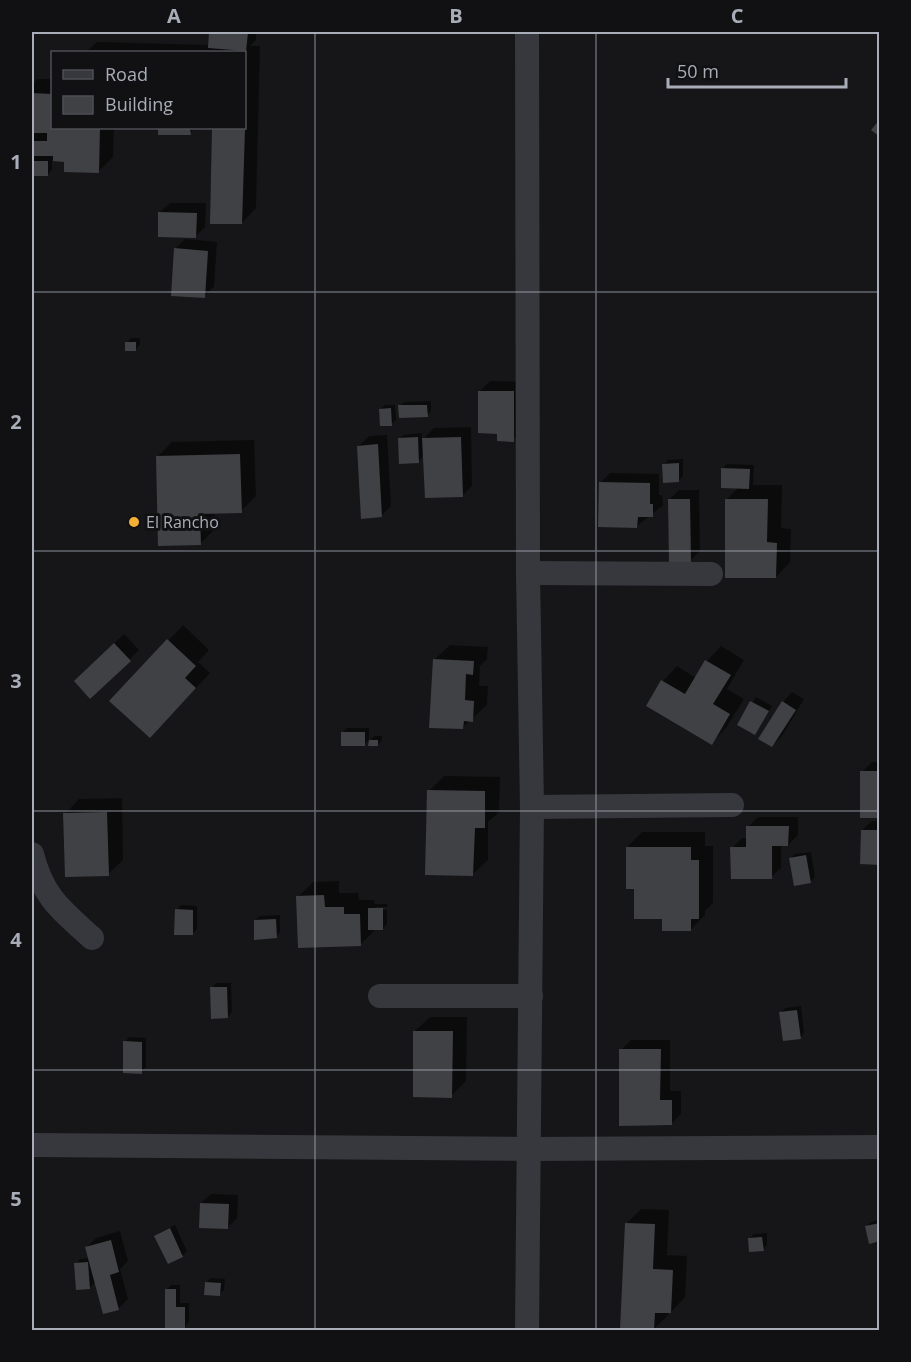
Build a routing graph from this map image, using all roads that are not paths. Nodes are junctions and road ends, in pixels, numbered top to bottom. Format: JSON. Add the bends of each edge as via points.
{"nodes":[{"id":1,"x":527,"y":32,"type":"edge"},
{"id":2,"x":528,"y":573,"type":"junction"},
{"id":3,"x":711,"y":574,"type":"dead end"},
{"id":4,"x":732,"y":805,"type":"dead end"},
{"id":5,"x":532,"y":807,"type":"junction"},
{"id":6,"x":32,"y":854,"type":"edge"},
{"id":7,"x":92,"y":938,"type":"dead end"},
{"id":8,"x":380,"y":996,"type":"dead end"},
{"id":9,"x":531,"y":996,"type":"junction"},
{"id":10,"x":32,"y":1146,"type":"edge"},
{"id":11,"x":879,"y":1147,"type":"edge"},
{"id":12,"x":529,"y":1149,"type":"junction"},
{"id":13,"x":528,"y":1330,"type":"edge"}],
"edges":[{"from":1,"to":2,"type":"street"},
{"from":2,"to":3,"type":"street"},
{"from":2,"to":5,"type":"street"},
{"from":4,"to":5,"type":"street"},
{"from":5,"to":9,"type":"street"},
{"from":6,"to":7,"type":"street","via":[[45,890]]},
{"from":8,"to":9,"type":"street"},
{"from":9,"to":12,"type":"street"},
{"from":10,"to":12,"type":"street"},
{"from":11,"to":12,"type":"street"},
{"from":12,"to":13,"type":"street"}]}
